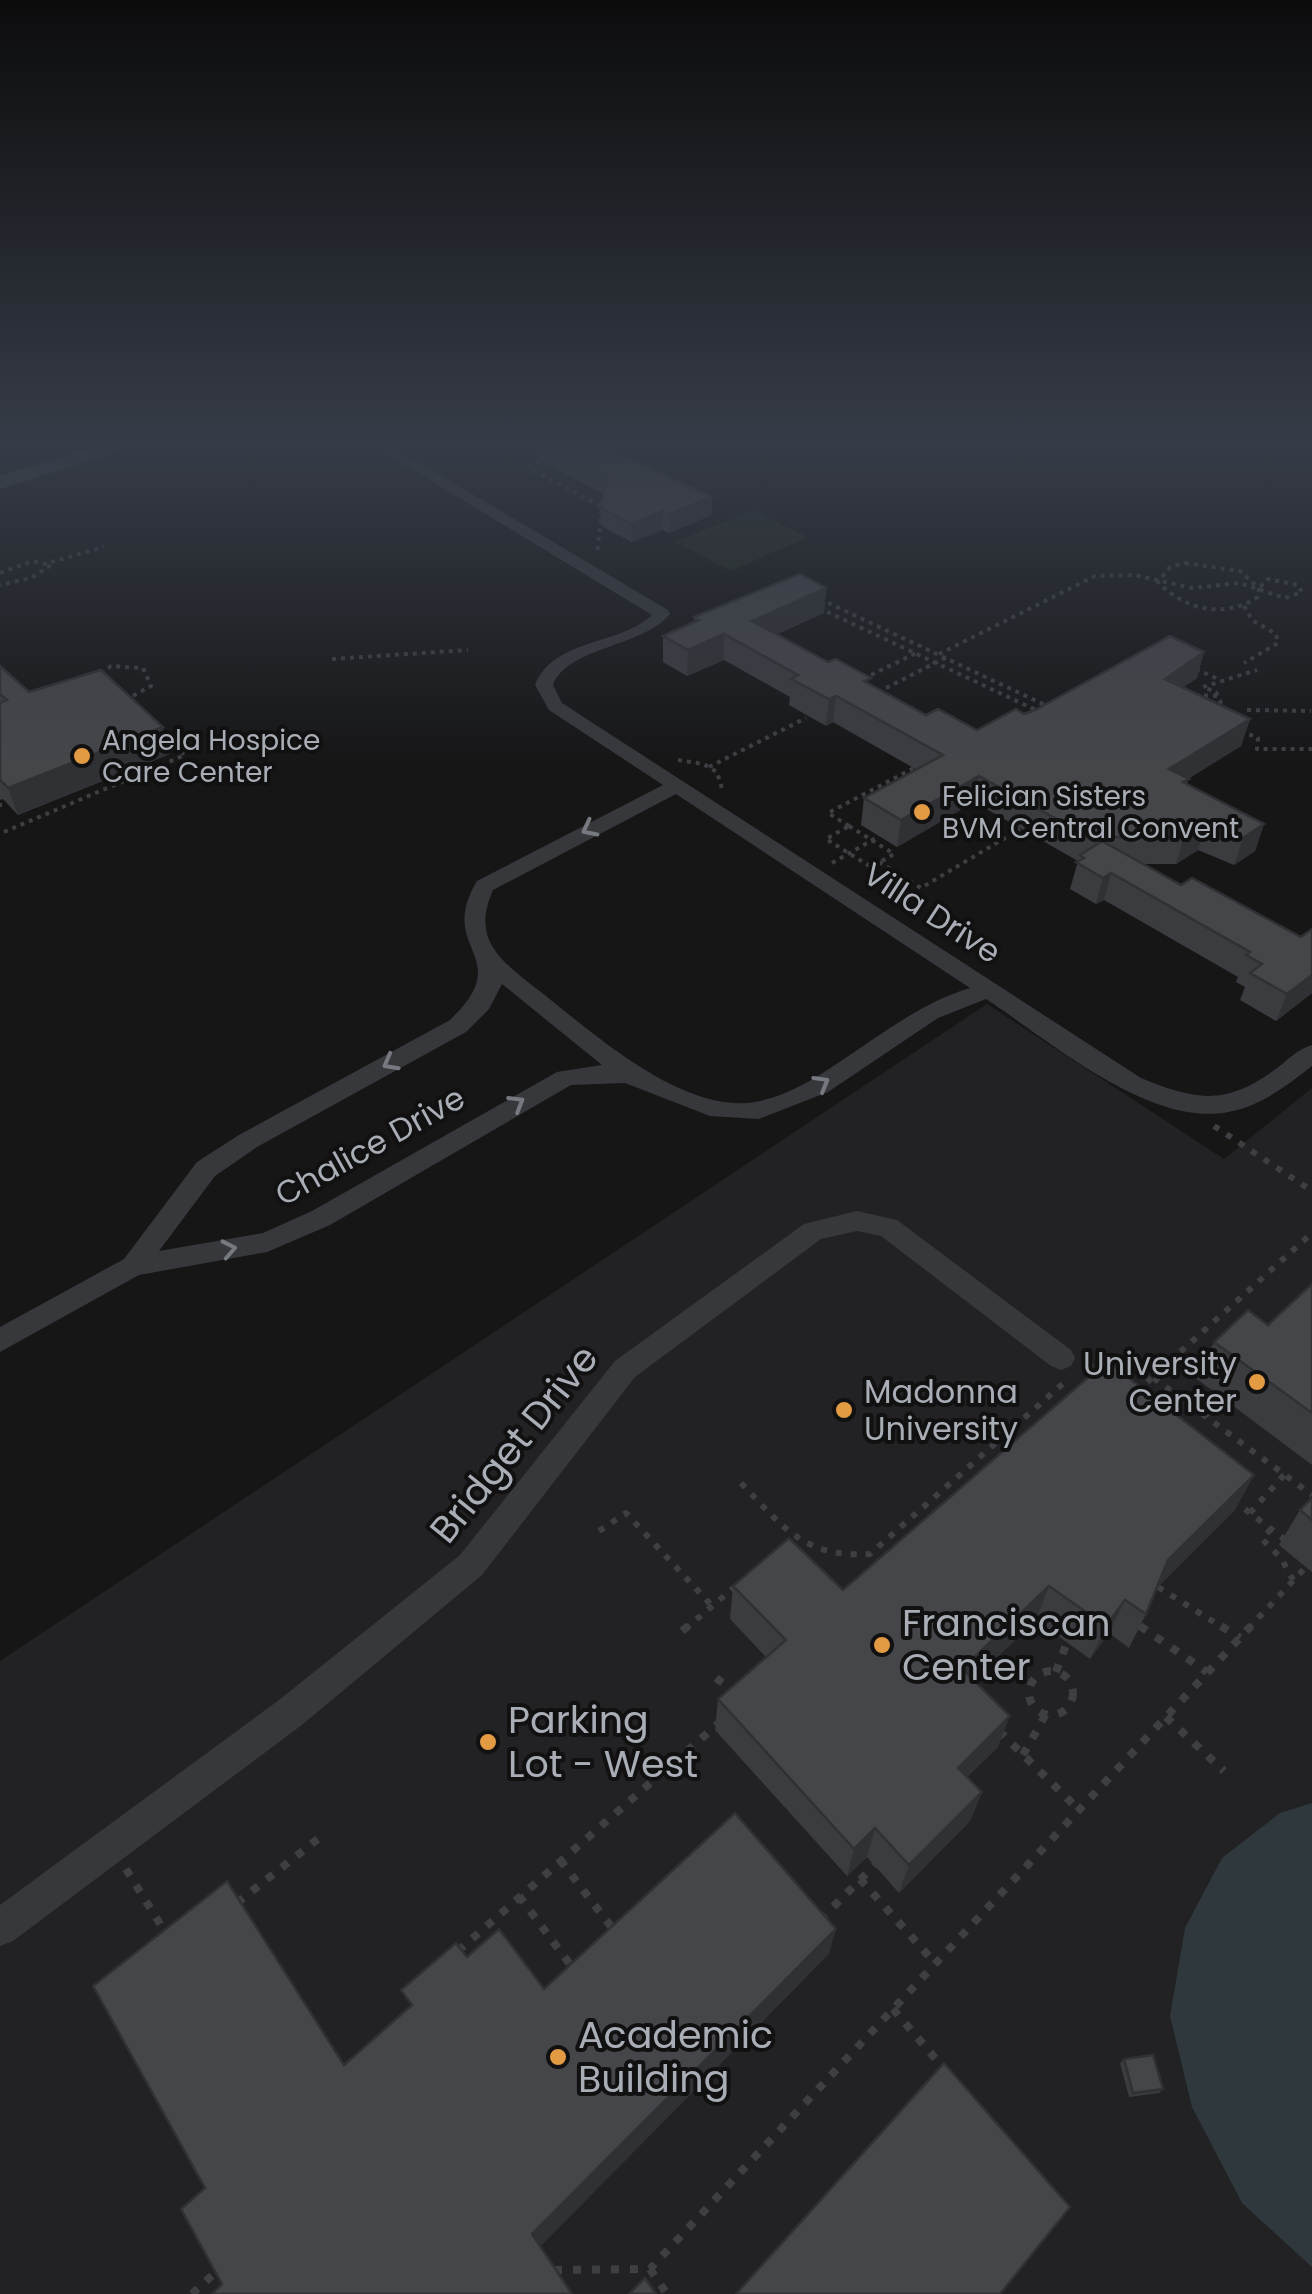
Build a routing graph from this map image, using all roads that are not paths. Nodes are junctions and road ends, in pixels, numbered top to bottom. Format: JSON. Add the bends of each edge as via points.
{"nodes":[{"id":1,"x":557,"y":550,"type":"edge"},
{"id":2,"x":676,"y":786,"type":"junction"},
{"id":3,"x":490,"y":963,"type":"junction"},
{"id":4,"x":991,"y":990,"type":"junction"},
{"id":5,"x":1312,"y":1053,"type":"edge"},
{"id":6,"x":634,"y":1077,"type":"junction"},
{"id":7,"x":133,"y":1266,"type":"junction"},
{"id":8,"x":0,"y":1341,"type":"edge"},
{"id":9,"x":1072,"y":1367,"type":"road end"},
{"id":10,"x":0,"y":1928,"type":"edge"}],
"edges":[{"from":1,"to":2,"type":"street","name":"Villa Drive","via":[[662,614],[564,660],[545,679],[546,696]]},
{"from":2,"to":3,"type":"street","name":"Chalice Drive","one_way":true,"via":[[484,886],[471,906],[473,932]]},
{"from":2,"to":4,"type":"street","name":"Villa Drive"},
{"from":3,"to":6,"type":"street","name":"Chalice Drive"},
{"from":3,"to":7,"type":"street","name":"Chalice Drive","one_way":true,"via":[[493,989],[484,1005],[206,1169]]},
{"from":4,"to":5,"type":"street","name":"Villa Drive","via":[[1133,1084],[1172,1100],[1236,1103],[1264,1092]]},
{"from":6,"to":4,"type":"street","name":"Chalice Drive","one_way":true,"via":[[695,1103],[755,1111],[790,1102],[964,995]]},
{"from":7,"to":6,"type":"street","name":"Chalice Drive","one_way":true,"via":[[267,1242],[321,1218],[565,1078],[595,1072]]},
{"from":7,"to":8,"type":"street","name":"Chalice Drive"},
{"from":9,"to":10,"type":"street","name":"Bridget Drive","via":[[888,1227],[858,1222],[813,1231],[625,1368],[471,1566],[291,1712]]}]}
